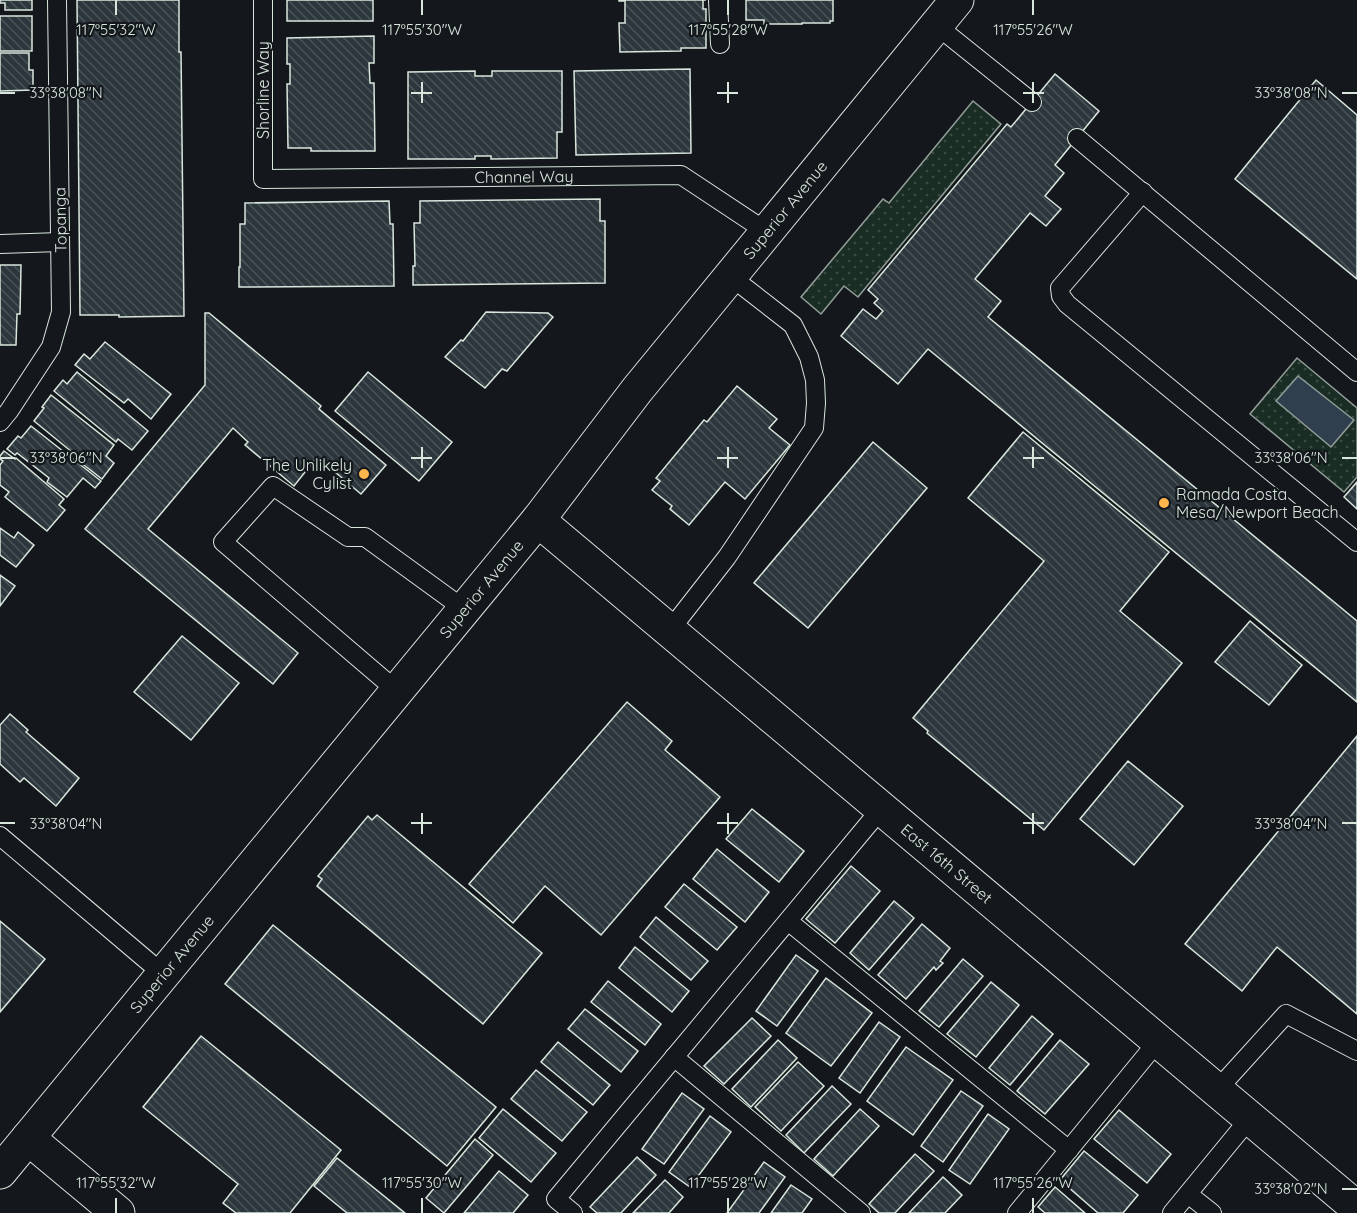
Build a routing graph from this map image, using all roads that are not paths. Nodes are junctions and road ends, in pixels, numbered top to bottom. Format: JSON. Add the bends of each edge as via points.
{"nodes":[{"id":1,"x":57,"y":0,"type":"edge"},
{"id":2,"x":263,"y":0,"type":"edge"},
{"id":3,"x":718,"y":0,"type":"edge"},
{"id":4,"x":957,"y":0,"type":"edge"},
{"id":5,"x":936,"y":25,"type":"junction"},
{"id":6,"x":720,"y":44,"type":"dead end"},
{"id":7,"x":1032,"y":102,"type":"dead end"},
{"id":8,"x":1077,"y":138,"type":"dead end"},
{"id":9,"x":263,"y":179,"type":"joint"},
{"id":10,"x":1143,"y":192,"type":"junction"},
{"id":11,"x":767,"y":232,"type":"junction"},
{"id":12,"x":60,"y":242,"type":"junction"},
{"id":13,"x":0,"y":244,"type":"edge"},
{"id":14,"x":730,"y":276,"type":"junction"},
{"id":15,"x":1357,"y":372,"type":"edge"},
{"id":16,"x":0,"y":422,"type":"edge"},
{"id":17,"x":538,"y":520,"type":"junction"},
{"id":18,"x":1357,"y":542,"type":"edge"},
{"id":19,"x":464,"y":609,"type":"junction"},
{"id":20,"x":670,"y":630,"type":"junction"},
{"id":21,"x":397,"y":691,"type":"junction"},
{"id":22,"x":881,"y":809,"type":"junction"},
{"id":23,"x":0,"y":836,"type":"edge"},
{"id":24,"x":788,"y":921,"type":"junction"},
{"id":25,"x":163,"y":974,"type":"junction"},
{"id":26,"x":1158,"y":1041,"type":"junction"},
{"id":27,"x":1357,"y":1051,"type":"edge"},
{"id":28,"x":674,"y":1057,"type":"junction"},
{"id":29,"x":1216,"y":1090,"type":"junction"},
{"id":30,"x":1250,"y":1118,"type":"junction"},
{"id":31,"x":1069,"y":1150,"type":"junction"},
{"id":32,"x":10,"y":1152,"type":"edge"},
{"id":33,"x":1188,"y":1194,"type":"junction"},
{"id":34,"x":1347,"y":1207,"type":"edge"},
{"id":35,"x":118,"y":1213,"type":"edge"},
{"id":36,"x":573,"y":1213,"type":"edge"},
{"id":37,"x":861,"y":1213,"type":"edge"},
{"id":38,"x":1017,"y":1213,"type":"edge"},
{"id":39,"x":1172,"y":1213,"type":"edge"},
{"id":40,"x":1212,"y":1213,"type":"edge"}],
"edges":[{"from":1,"to":12,"type":"lane","name":"Topanga"},
{"from":2,"to":9,"type":"lane","name":"Shorline Way"},
{"from":3,"to":6,"type":"lane"},
{"from":4,"to":5,"type":"main road","name":"Superior Avenue"},
{"from":5,"to":7,"type":"lane"},
{"from":5,"to":11,"type":"main road","name":"Superior Avenue"},
{"from":8,"to":10,"type":"lane"},
{"from":9,"to":11,"type":"lane","name":"Channel Way","via":[[681,175]]},
{"from":10,"to":15,"type":"lane"},
{"from":10,"to":18,"type":"lane","via":[[1060,288],[1061,296]]},
{"from":11,"to":14,"type":"main road","name":"Superior Avenue"},
{"from":12,"to":13,"type":"lane"},
{"from":12,"to":16,"type":"lane","name":"Topanga","via":[[61,312],[51,347]]},
{"from":14,"to":17,"type":"main road","name":"Superior Avenue"},
{"from":14,"to":20,"type":"lane","via":[[793,325],[815,380],[814,428],[727,557]]},
{"from":17,"to":19,"type":"main road","name":"Superior Avenue"},
{"from":17,"to":20,"type":"main road","name":"East 16th Street"},
{"from":19,"to":21,"type":"main road","name":"Superior Avenue"},
{"from":19,"to":21,"type":"lane","via":[[365,537],[348,537],[273,486],[223,542]]},
{"from":20,"to":22,"type":"main road","name":"East 16th Street"},
{"from":21,"to":25,"type":"main road","name":"Superior Avenue"},
{"from":22,"to":24,"type":"lane"},
{"from":22,"to":26,"type":"main road","name":"East 16th Street"},
{"from":23,"to":25,"type":"lane"},
{"from":24,"to":28,"type":"lane"},
{"from":24,"to":31,"type":"lane"},
{"from":25,"to":32,"type":"main road","name":"Superior Avenue"},
{"from":26,"to":29,"type":"main road","name":"East 16th Street"},
{"from":26,"to":31,"type":"lane"},
{"from":27,"to":29,"type":"lane","via":[[1286,1014]]},
{"from":28,"to":36,"type":"lane","via":[[556,1199]]},
{"from":28,"to":37,"type":"lane"},
{"from":29,"to":30,"type":"main road","name":"East 16th Street"},
{"from":30,"to":33,"type":"lane"},
{"from":30,"to":34,"type":"main road","name":"East 16th Street"},
{"from":31,"to":38,"type":"lane"},
{"from":32,"to":35,"type":"main road"},
{"from":33,"to":39,"type":"lane"},
{"from":33,"to":40,"type":"lane"}]}
